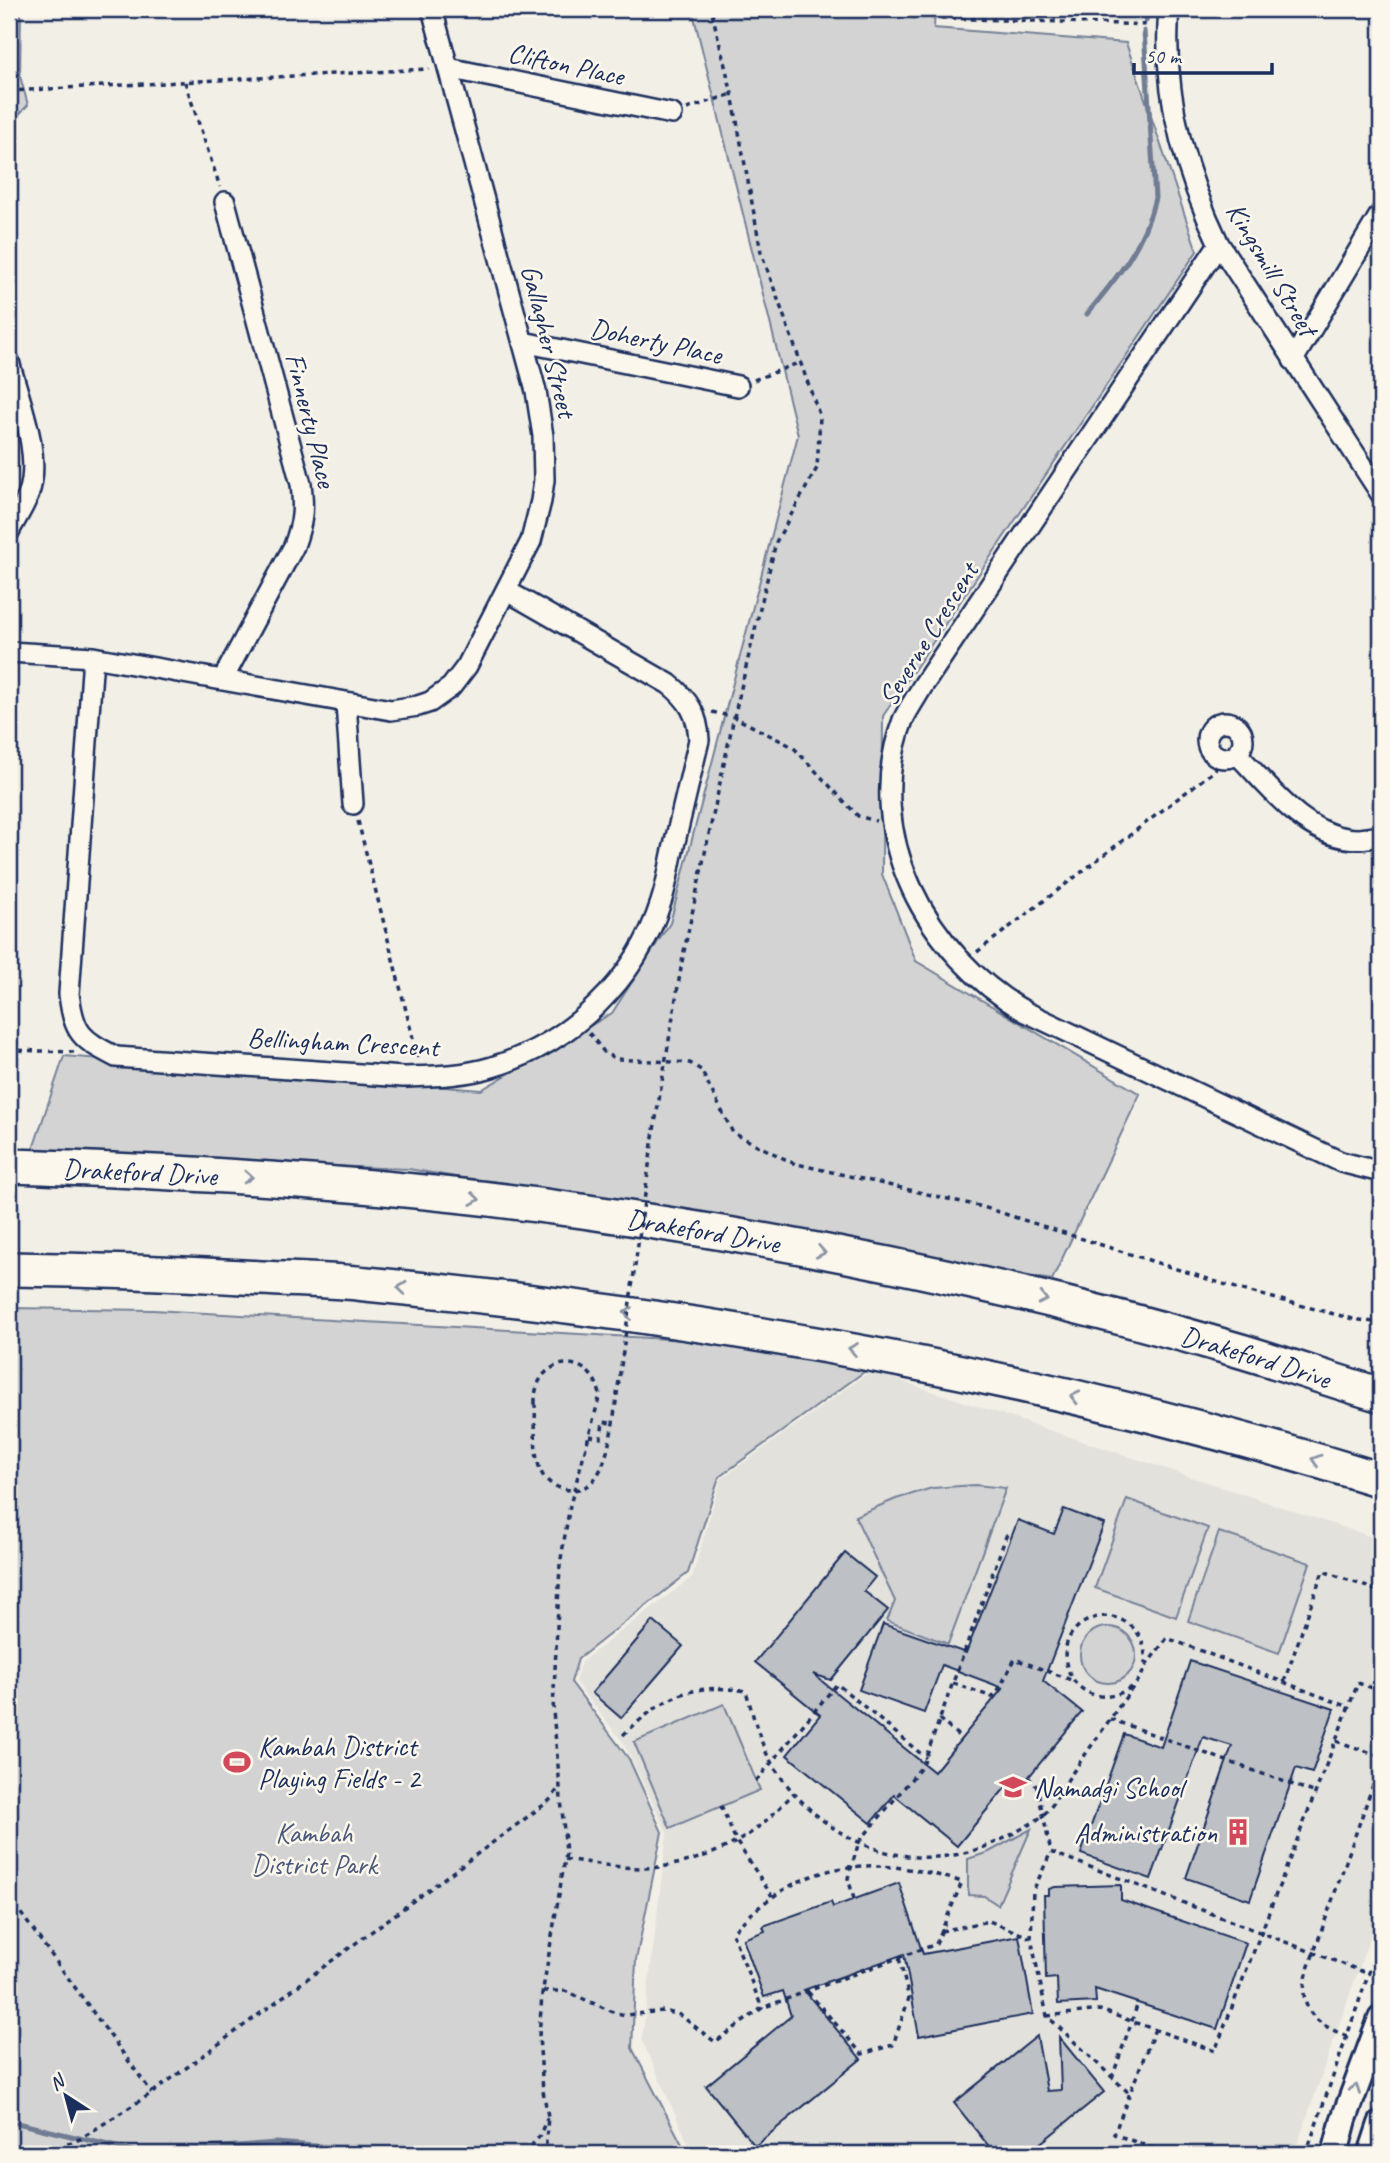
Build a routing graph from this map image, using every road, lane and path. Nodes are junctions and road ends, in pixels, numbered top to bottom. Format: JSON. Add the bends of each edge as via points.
{"nodes":[{"id":1,"x":432,"y":9,"type":"edge"},
{"id":2,"x":711,"y":10,"type":"edge"},
{"id":3,"x":1168,"y":17,"type":"edge"},
{"id":4,"x":449,"y":68,"type":"junction"},
{"id":5,"x":185,"y":82,"type":"junction"},
{"id":6,"x":9,"y":91,"type":"edge"},
{"id":7,"x":732,"y":94,"type":"junction"},
{"id":8,"x":672,"y":114,"type":"joint"},
{"id":9,"x":225,"y":202,"type":"joint"},
{"id":10,"x":1381,"y":213,"type":"edge"},
{"id":11,"x":1219,"y":244,"type":"junction"},
{"id":12,"x":523,"y":342,"type":"junction"},
{"id":13,"x":1293,"y":360,"type":"junction"},
{"id":14,"x":9,"y":361,"type":"edge"},
{"id":15,"x":801,"y":362,"type":"junction"},
{"id":16,"x":738,"y":386,"type":"joint"},
{"id":17,"x":1381,"y":494,"type":"edge"},
{"id":18,"x":9,"y":532,"type":"edge"},
{"id":19,"x":507,"y":591,"type":"junction"},
{"id":20,"x":9,"y":652,"type":"edge"},
{"id":21,"x":93,"y":657,"type":"junction"},
{"id":22,"x":223,"y":679,"type":"junction"},
{"id":23,"x":346,"y":703,"type":"junction"},
{"id":24,"x":707,"y":711,"type":"dead end"},
{"id":25,"x":734,"y":717,"type":"junction"},
{"id":26,"x":1229,"y":756,"type":"joint"},
{"id":27,"x":353,"y":804,"type":"joint"},
{"id":28,"x":887,"y":824,"type":"dead end"},
{"id":29,"x":1381,"y":836,"type":"edge"},
{"id":30,"x":960,"y":962,"type":"junction"},
{"id":31,"x":9,"y":1050,"type":"edge"},
{"id":32,"x":604,"y":1052,"type":"dead end"},
{"id":33,"x":81,"y":1053,"type":"dead end"},
{"id":34,"x":665,"y":1060,"type":"junction"},
{"id":35,"x":423,"y":1077,"type":"junction"},
{"id":36,"x":9,"y":1166,"type":"edge"},
{"id":37,"x":1381,"y":1172,"type":"edge"},
{"id":38,"x":9,"y":1269,"type":"edge"},
{"id":39,"x":1381,"y":1322,"type":"edge"},
{"id":40,"x":1381,"y":1395,"type":"edge"},
{"id":41,"x":613,"y":1423,"type":"junction"},
{"id":42,"x":589,"y":1436,"type":"junction"},
{"id":43,"x":1381,"y":1480,"type":"edge"},
{"id":44,"x":1008,"y":1531,"type":"dead end"},
{"id":45,"x":1381,"y":1592,"type":"edge"},
{"id":46,"x":1145,"y":1667,"type":"junction"},
{"id":47,"x":1073,"y":1681,"type":"junction"},
{"id":48,"x":953,"y":1682,"type":"junction"},
{"id":49,"x":1284,"y":1682,"type":"junction"},
{"id":50,"x":1134,"y":1685,"type":"junction"},
{"id":51,"x":1381,"y":1691,"type":"edge"},
{"id":52,"x":1349,"y":1707,"type":"junction"},
{"id":53,"x":939,"y":1719,"type":"junction"},
{"id":54,"x":1110,"y":1719,"type":"junction"},
{"id":55,"x":623,"y":1735,"type":"dead end"},
{"id":56,"x":962,"y":1739,"type":"dead end"},
{"id":57,"x":1336,"y":1741,"type":"junction"},
{"id":58,"x":1381,"y":1756,"type":"edge"},
{"id":59,"x":926,"y":1758,"type":"junction"},
{"id":60,"x":772,"y":1762,"type":"junction"},
{"id":61,"x":1381,"y":1762,"type":"edge"},
{"id":62,"x":1028,"y":1777,"type":"dead end"},
{"id":63,"x":756,"y":1781,"type":"dead end"},
{"id":64,"x":561,"y":1786,"type":"junction"},
{"id":65,"x":794,"y":1793,"type":"junction"},
{"id":66,"x":1316,"y":1793,"type":"junction"},
{"id":67,"x":721,"y":1806,"type":"dead end"},
{"id":68,"x":1043,"y":1815,"type":"junction"},
{"id":69,"x":736,"y":1841,"type":"junction"},
{"id":70,"x":859,"y":1842,"type":"junction"},
{"id":71,"x":1051,"y":1852,"type":"junction"},
{"id":72,"x":565,"y":1859,"type":"junction"},
{"id":73,"x":851,"y":1866,"type":"junction"},
{"id":74,"x":772,"y":1896,"type":"junction"},
{"id":75,"x":9,"y":1897,"type":"edge"},
{"id":76,"x":854,"y":1899,"type":"dead end"},
{"id":77,"x":941,"y":1931,"type":"junction"},
{"id":78,"x":1261,"y":1933,"type":"junction"},
{"id":79,"x":1031,"y":1938,"type":"junction"},
{"id":80,"x":1381,"y":1938,"type":"edge"},
{"id":81,"x":1313,"y":1953,"type":"junction"},
{"id":82,"x":899,"y":1958,"type":"junction"},
{"id":83,"x":1369,"y":1975,"type":"junction"},
{"id":84,"x":543,"y":1991,"type":"junction"},
{"id":85,"x":808,"y":1992,"type":"junction"},
{"id":86,"x":1138,"y":2003,"type":"dead end"},
{"id":87,"x":762,"y":2008,"type":"junction"},
{"id":88,"x":1047,"y":2016,"type":"junction"},
{"id":89,"x":1381,"y":2019,"type":"edge"},
{"id":90,"x":1132,"y":2021,"type":"junction"},
{"id":91,"x":1155,"y":2029,"type":"junction"},
{"id":92,"x":1347,"y":2036,"type":"junction"},
{"id":93,"x":1112,"y":2078,"type":"junction"},
{"id":94,"x":152,"y":2093,"type":"junction"},
{"id":95,"x":1130,"y":2094,"type":"junction"},
{"id":96,"x":548,"y":2116,"type":"junction"},
{"id":97,"x":1381,"y":2124,"type":"edge"},
{"id":98,"x":39,"y":2154,"type":"edge"},
{"id":99,"x":524,"y":2154,"type":"edge"},
{"id":100,"x":545,"y":2154,"type":"edge"},
{"id":101,"x":1168,"y":2154,"type":"edge"},
{"id":102,"x":1306,"y":2154,"type":"edge"},
{"id":103,"x":1335,"y":2154,"type":"edge"},
{"id":104,"x":1371,"y":2154,"type":"edge"}],
"edges":[{"from":1,"to":4,"type":"street","name":"Gallagher Street"},
{"from":2,"to":3,"type":"path"},
{"from":2,"to":7,"type":"path"},
{"from":3,"to":11,"type":"street","name":"Kingsmill Street","via":[[1174,110],[1187,165]]},
{"from":4,"to":5,"type":"path"},
{"from":4,"to":8,"type":"street","name":"Clifton Place"},
{"from":4,"to":12,"type":"street","name":"Gallagher Street"},
{"from":5,"to":6,"type":"path"},
{"from":5,"to":9,"type":"path"},
{"from":7,"to":8,"type":"path"},
{"from":7,"to":15,"type":"path","via":[[761,251]]},
{"from":9,"to":22,"type":"street","name":"Finnerty Place","via":[[301,484],[304,510],[294,546]]},
{"from":10,"to":13,"type":"street"},
{"from":11,"to":13,"type":"street","name":"Kingsmill Street"},
{"from":11,"to":30,"type":"street","name":"Severne Crescent","via":[[904,719],[893,754],[890,793],[898,853],[923,911]]},
{"from":12,"to":16,"type":"street","name":"Doherty Place"},
{"from":12,"to":19,"type":"street","name":"Gallagher Street","via":[[543,436],[544,480],[531,541]]},
{"from":13,"to":17,"type":"street","name":"Kingsmill Street"},
{"from":14,"to":18,"type":"street","via":[[31,442],[33,469],[29,494]]},
{"from":15,"to":16,"type":"path"},
{"from":15,"to":25,"type":"path","via":[[820,417],[817,468],[776,542]]},
{"from":19,"to":23,"type":"street","name":"Gallagher Street","via":[[452,687],[418,706],[391,710]]},
{"from":19,"to":35,"type":"street","name":"Bellingham Crescent","via":[[682,694],[698,724],[699,740],[661,902],[637,954],[604,999],[572,1028],[534,1051],[493,1067]]},
{"from":20,"to":21,"type":"street","name":"Gallagher Street"},
{"from":21,"to":22,"type":"street","name":"Gallagher Street"},
{"from":21,"to":35,"type":"street","name":"Bellingham Crescent","via":[[69,995],[72,1019],[81,1035],[116,1057]]},
{"from":22,"to":23,"type":"street","name":"Gallagher Street"},
{"from":23,"to":27,"type":"street"},
{"from":24,"to":25,"type":"path"},
{"from":25,"to":28,"type":"path","via":[[793,747],[858,816]]},
{"from":25,"to":34,"type":"path"},
{"from":26,"to":29,"type":"street","via":[[1307,822],[1358,839]]},
{"from":26,"to":30,"type":"path"},
{"from":27,"to":35,"type":"path"},
{"from":30,"to":37,"type":"street","name":"Severne Crescent","via":[[1026,1012],[1341,1162]]},
{"from":31,"to":33,"type":"path"},
{"from":32,"to":34,"type":"path","via":[[616,1059]]},
{"from":34,"to":39,"type":"path","via":[[690,1063],[701,1070],[733,1133],[793,1163],[983,1207],[1240,1289]]},
{"from":34,"to":41,"type":"path","bridge":true},
{"from":36,"to":40,"type":"highway","name":"Drakeford Drive","one_way":true,"via":[[396,1189],[580,1211],[761,1240],[1040,1298]]},
{"from":43,"to":38,"type":"highway","one_way":true,"via":[[1129,1409],[859,1350],[737,1329],[363,1283]]},
{"from":41,"to":42,"type":"path","bridge":true,"via":[[603,1422],[601,1438]]},
{"from":41,"to":42,"type":"path","bridge":true,"via":[[607,1455],[591,1483],[562,1489],[545,1478],[537,1460],[534,1392],[544,1373],[553,1367],[574,1364],[593,1375],[598,1384],[600,1395]]},
{"from":42,"to":64,"type":"path","via":[[560,1565],[554,1711]]},
{"from":44,"to":48,"type":"path"},
{"from":45,"to":49,"type":"path","via":[[1323,1571]]},
{"from":46,"to":47,"type":"path","via":[[1146,1653],[1135,1629],[1124,1620],[1097,1617],[1084,1622],[1068,1643],[1065,1656]]},
{"from":46,"to":49,"type":"path","via":[[1167,1638]]},
{"from":46,"to":50,"type":"path"},
{"from":47,"to":48,"type":"path","via":[[1015,1659],[992,1697]]},
{"from":47,"to":50,"type":"path","via":[[1083,1691],[1110,1697]]},
{"from":48,"to":53,"type":"path"},
{"from":49,"to":52,"type":"path"},
{"from":50,"to":54,"type":"path"},
{"from":51,"to":52,"type":"path","via":[[1358,1683]]},
{"from":52,"to":57,"type":"path"},
{"from":53,"to":56,"type":"path"},
{"from":53,"to":59,"type":"path"},
{"from":54,"to":66,"type":"path"},
{"from":54,"to":68,"type":"path"},
{"from":55,"to":60,"type":"path","via":[[674,1696],[698,1689],[747,1691],[758,1734]]},
{"from":57,"to":58,"type":"path"},
{"from":57,"to":66,"type":"path"},
{"from":59,"to":60,"type":"path","via":[[837,1684]]},
{"from":59,"to":70,"type":"path"},
{"from":60,"to":63,"type":"path"},
{"from":60,"to":65,"type":"path"},
{"from":61,"to":81,"type":"path"},
{"from":62,"to":68,"type":"path","via":[[1037,1787]]},
{"from":64,"to":72,"type":"path"},
{"from":64,"to":94,"type":"path","via":[[549,1801]]},
{"from":65,"to":69,"type":"path","via":[[762,1825]]},
{"from":65,"to":70,"type":"path","via":[[814,1814]]},
{"from":66,"to":78,"type":"path"},
{"from":67,"to":69,"type":"path"},
{"from":68,"to":70,"type":"path","via":[[972,1852],[905,1857]]},
{"from":68,"to":71,"type":"path"},
{"from":69,"to":72,"type":"path","via":[[681,1863],[646,1868]]},
{"from":69,"to":74,"type":"path"},
{"from":70,"to":73,"type":"path"},
{"from":71,"to":78,"type":"path"},
{"from":71,"to":79,"type":"path","via":[[1033,1891]]},
{"from":72,"to":84,"type":"path"},
{"from":73,"to":74,"type":"path","via":[[794,1882]]},
{"from":73,"to":76,"type":"path","via":[[848,1878]]},
{"from":73,"to":77,"type":"path","via":[[913,1870],[962,1882]]},
{"from":74,"to":87,"type":"path","via":[[732,1933]]},
{"from":75,"to":94,"type":"path"},
{"from":77,"to":79,"type":"path","via":[[989,1921]]},
{"from":77,"to":82,"type":"path","via":[[936,1944]]},
{"from":78,"to":81,"type":"path"},
{"from":78,"to":91,"type":"path","via":[[1215,2051]]},
{"from":79,"to":88,"type":"path"},
{"from":80,"to":83,"type":"path"},
{"from":81,"to":83,"type":"path"},
{"from":81,"to":92,"type":"path","via":[[1304,1991],[1307,2006],[1326,2028]]},
{"from":82,"to":85,"type":"path"},
{"from":82,"to":85,"type":"path","via":[[909,1998],[893,2045],[862,2054]]},
{"from":83,"to":92,"type":"path"},
{"from":84,"to":87,"type":"path","via":[[565,1991],[625,2015],[664,2011],[680,2015],[715,2042]]},
{"from":84,"to":96,"type":"path","via":[[539,2036]]},
{"from":85,"to":87,"type":"path"},
{"from":86,"to":90,"type":"path"},
{"from":88,"to":90,"type":"path","via":[[1100,2010]]},
{"from":88,"to":93,"type":"path"},
{"from":103,"to":89,"type":"street","one_way":true},
{"from":90,"to":91,"type":"path"},
{"from":90,"to":93,"type":"path"},
{"from":91,"to":95,"type":"path"},
{"from":92,"to":102,"type":"path"},
{"from":93,"to":95,"type":"path"},
{"from":94,"to":98,"type":"path","via":[[80,2139]]},
{"from":95,"to":101,"type":"path","via":[[1114,2134]]},
{"from":96,"to":99,"type":"path","via":[[539,2137]]},
{"from":96,"to":100,"type":"path"},
{"from":97,"to":104,"type":"street"}]}
